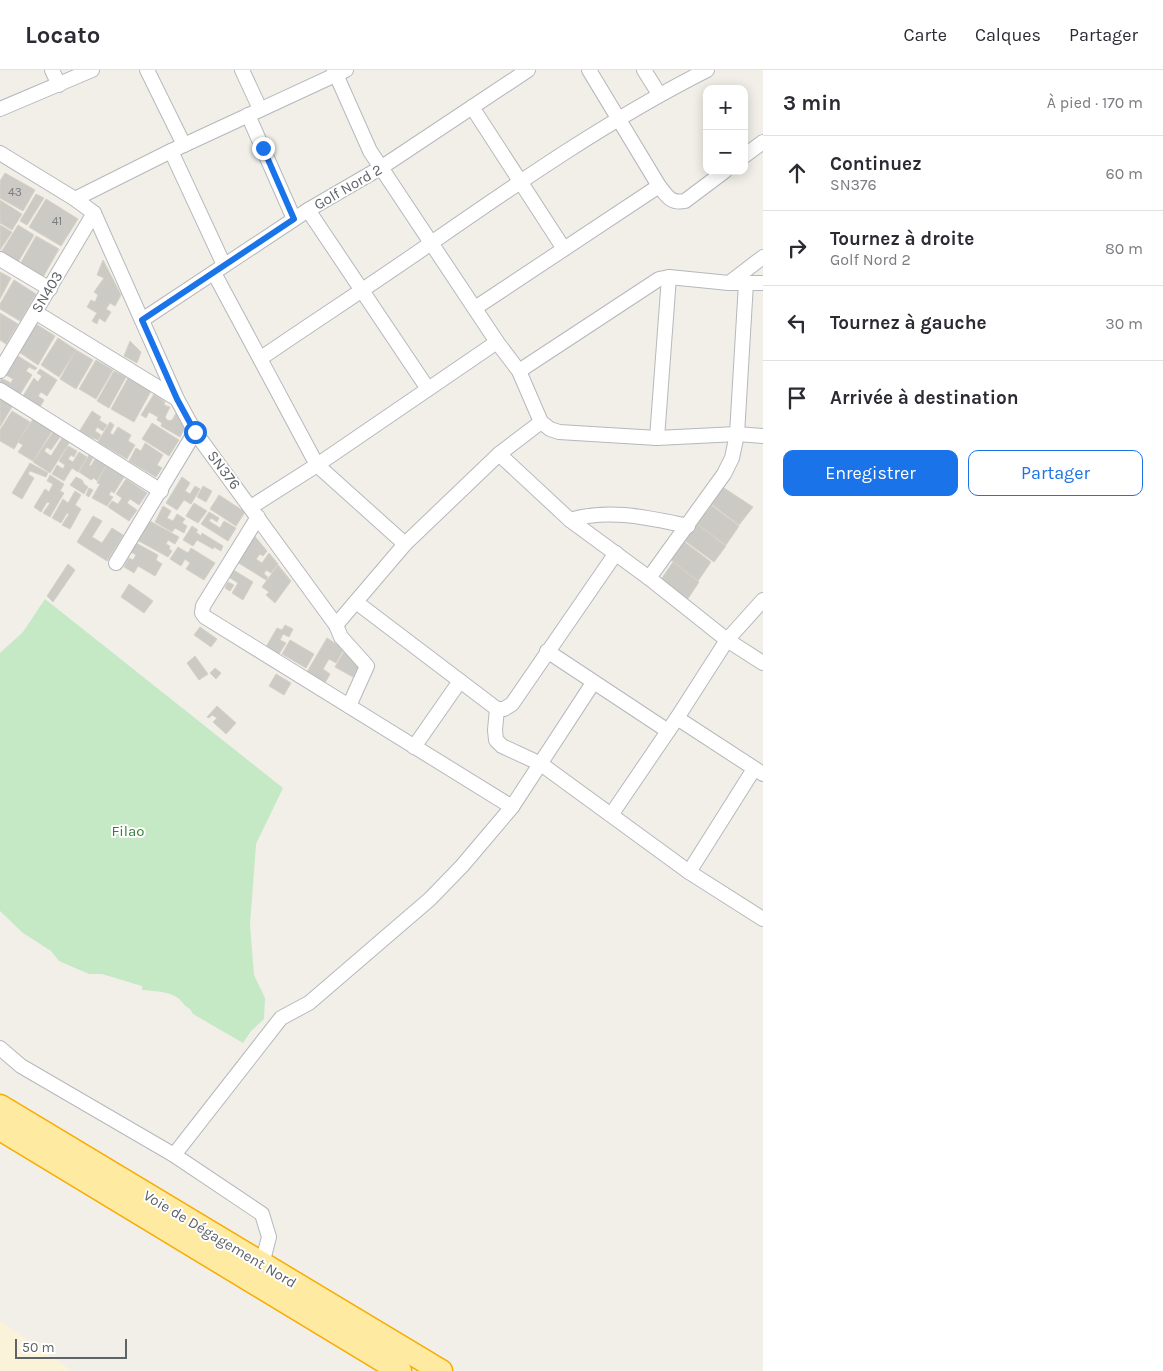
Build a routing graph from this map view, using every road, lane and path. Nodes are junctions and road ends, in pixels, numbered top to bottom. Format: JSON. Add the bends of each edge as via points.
{"nodes":[{"id":1,"x":52,"y":70,"type":"edge"},
{"id":2,"x":92,"y":70,"type":"edge"},
{"id":3,"x":147,"y":70,"type":"edge"},
{"id":4,"x":242,"y":70,"type":"edge"},
{"id":5,"x":528,"y":70,"type":"edge"},
{"id":6,"x":589,"y":70,"type":"edge"},
{"id":7,"x":644,"y":70,"type":"edge"},
{"id":8,"x":707,"y":70,"type":"edge"},
{"id":9,"x":339,"y":72,"type":"edge"},
{"id":10,"x":59,"y":84,"type":"junction"},
{"id":11,"x":659,"y":94,"type":"junction"},
{"id":12,"x":472,"y":107,"type":"junction"},
{"id":13,"x":0,"y":109,"type":"edge"},
{"id":14,"x":254,"y":112,"type":"junction"},
{"id":15,"x":619,"y":118,"type":"junction"},
{"id":16,"x":763,"y":142,"type":"edge"},
{"id":17,"x":184,"y":145,"type":"junction"},
{"id":18,"x":170,"y":151,"type":"junction"},
{"id":19,"x":748,"y":153,"type":"edge"},
{"id":20,"x":2,"y":159,"type":"edge"},
{"id":21,"x":382,"y":167,"type":"junction"},
{"id":22,"x":720,"y":175,"type":"edge"},
{"id":23,"x":520,"y":180,"type":"junction"},
{"id":24,"x":659,"y":186,"type":"junction"},
{"id":25,"x":75,"y":199,"type":"junction"},
{"id":26,"x":308,"y":210,"type":"junction"},
{"id":27,"x":94,"y":213,"type":"junction"},
{"id":28,"x":294,"y":219,"type":"junction"},
{"id":29,"x":432,"y":242,"type":"junction"},
{"id":30,"x":564,"y":249,"type":"junction"},
{"id":31,"x":763,"y":257,"type":"edge"},
{"id":32,"x":0,"y":259,"type":"edge"},
{"id":33,"x":219,"y":269,"type":"junction"},
{"id":34,"x":669,"y":277,"type":"junction"},
{"id":35,"x":730,"y":283,"type":"junction"},
{"id":36,"x":746,"y":283,"type":"junction"},
{"id":37,"x":763,"y":283,"type":"edge"},
{"id":38,"x":50,"y":289,"type":"junction"},
{"id":39,"x":362,"y":289,"type":"junction"},
{"id":40,"x":476,"y":308,"type":"junction"},
{"id":41,"x":35,"y":312,"type":"junction"},
{"id":42,"x":142,"y":320,"type":"junction"},
{"id":43,"x":497,"y":342,"type":"junction"},
{"id":44,"x":261,"y":358,"type":"junction"},
{"id":45,"x":519,"y":370,"type":"junction"},
{"id":46,"x":0,"y":371,"type":"edge"},
{"id":47,"x":428,"y":389,"type":"junction"},
{"id":48,"x":0,"y":390,"type":"edge"},
{"id":49,"x":177,"y":399,"type":"junction"},
{"id":50,"x":541,"y":422,"type":"junction"},
{"id":51,"x":195,"y":432,"type":"junction"},
{"id":52,"x":737,"y":434,"type":"junction"},
{"id":53,"x":763,"y":436,"type":"edge"},
{"id":54,"x":657,"y":438,"type":"junction"},
{"id":55,"x":499,"y":454,"type":"junction"},
{"id":56,"x":317,"y":465,"type":"junction"},
{"id":57,"x":161,"y":491,"type":"junction"},
{"id":58,"x":255,"y":512,"type":"junction"},
{"id":59,"x":570,"y":520,"type":"junction"},
{"id":60,"x":688,"y":526,"type":"junction"},
{"id":61,"x":405,"y":544,"type":"junction"},
{"id":62,"x":616,"y":553,"type":"junction"},
{"id":63,"x":116,"y":563,"type":"dead end"},
{"id":64,"x":650,"y":578,"type":"junction"},
{"id":65,"x":763,"y":600,"type":"edge"},
{"id":66,"x":356,"y":602,"type":"junction"},
{"id":67,"x":336,"y":625,"type":"junction"},
{"id":68,"x":727,"y":640,"type":"junction"},
{"id":69,"x":547,"y":652,"type":"junction"},
{"id":70,"x":763,"y":662,"type":"edge"},
{"id":71,"x":460,"y":681,"type":"junction"},
{"id":72,"x":593,"y":682,"type":"junction"},
{"id":73,"x":349,"y":706,"type":"junction"},
{"id":74,"x":497,"y":709,"type":"junction"},
{"id":75,"x":677,"y":718,"type":"junction"},
{"id":76,"x":668,"y":731,"type":"junction"},
{"id":77,"x":414,"y":747,"type":"junction"},
{"id":78,"x":541,"y":764,"type":"junction"},
{"id":79,"x":759,"y":772,"type":"edge"},
{"id":80,"x":512,"y":808,"type":"junction"},
{"id":81,"x":611,"y":815,"type":"junction"},
{"id":82,"x":689,"y":872,"type":"junction"},
{"id":83,"x":763,"y":919,"type":"edge"},
{"id":84,"x":0,"y":1048,"type":"edge"},
{"id":85,"x":0,"y":1106,"type":"edge"},
{"id":86,"x":0,"y":1129,"type":"edge"},
{"id":87,"x":174,"y":1155,"type":"junction"},
{"id":88,"x":262,"y":1264,"type":"junction"},
{"id":89,"x":400,"y":1371,"type":"edge"},
{"id":90,"x":441,"y":1371,"type":"edge"}],
"edges":[{"from":1,"to":10,"type":"street"},
{"from":2,"to":10,"type":"street"},
{"from":3,"to":17,"type":"street"},
{"from":4,"to":14,"type":"street"},
{"from":5,"to":12,"type":"street","name":"Golf Nord 2"},
{"from":6,"to":15,"type":"street"},
{"from":7,"to":11,"type":"street"},
{"from":8,"to":11,"type":"street"},
{"from":9,"to":14,"type":"street"},
{"from":9,"to":21,"type":"street","via":[[370,151]]},
{"from":10,"to":13,"type":"street"},
{"from":11,"to":15,"type":"street"},
{"from":12,"to":21,"type":"street","name":"Golf Nord 2"},
{"from":12,"to":23,"type":"street"},
{"from":14,"to":17,"type":"street"},
{"from":14,"to":28,"type":"street"},
{"from":15,"to":23,"type":"street"},
{"from":15,"to":24,"type":"street"},
{"from":16,"to":19,"type":"street"},
{"from":17,"to":18,"type":"street"},
{"from":18,"to":25,"type":"street"},
{"from":18,"to":33,"type":"street"},
{"from":20,"to":25,"type":"street","name":"SN376"},
{"from":21,"to":26,"type":"street","name":"Golf Nord 2"},
{"from":21,"to":29,"type":"street"},
{"from":22,"to":24,"type":"street","via":[[685,201],[672,201]]},
{"from":23,"to":29,"type":"street"},
{"from":23,"to":30,"type":"street"},
{"from":24,"to":30,"type":"street"},
{"from":25,"to":27,"type":"street","name":"SN376"},
{"from":26,"to":28,"type":"street","name":"Golf Nord 2"},
{"from":26,"to":39,"type":"street"},
{"from":27,"to":38,"type":"street","name":"SN403"},
{"from":27,"to":42,"type":"street","name":"SN376"},
{"from":28,"to":33,"type":"street","name":"Golf Nord 2"},
{"from":29,"to":39,"type":"street"},
{"from":29,"to":40,"type":"street"},
{"from":30,"to":40,"type":"street"},
{"from":31,"to":35,"type":"street"},
{"from":32,"to":38,"type":"street"},
{"from":33,"to":42,"type":"street","name":"Golf Nord 2"},
{"from":33,"to":44,"type":"street"},
{"from":34,"to":35,"type":"street"},
{"from":34,"to":45,"type":"street","via":[[659,279]]},
{"from":34,"to":54,"type":"street"},
{"from":35,"to":36,"type":"street"},
{"from":36,"to":37,"type":"street"},
{"from":36,"to":52,"type":"street"},
{"from":38,"to":41,"type":"street","name":"SN403"},
{"from":39,"to":44,"type":"street"},
{"from":39,"to":47,"type":"street"},
{"from":40,"to":43,"type":"street"},
{"from":41,"to":46,"type":"street","name":"SN403"},
{"from":41,"to":49,"type":"street"},
{"from":42,"to":49,"type":"street","name":"SN376"},
{"from":43,"to":45,"type":"street"},
{"from":43,"to":47,"type":"street"},
{"from":44,"to":56,"type":"street"},
{"from":45,"to":50,"type":"street"},
{"from":47,"to":56,"type":"street"},
{"from":48,"to":57,"type":"street"},
{"from":49,"to":51,"type":"street","name":"SN376"},
{"from":50,"to":54,"type":"street","via":[[550,430],[559,432]]},
{"from":50,"to":55,"type":"street"},
{"from":51,"to":57,"type":"street"},
{"from":51,"to":58,"type":"street","name":"SN376"},
{"from":52,"to":53,"type":"street"},
{"from":52,"to":54,"type":"street"},
{"from":52,"to":60,"type":"street","via":[[732,458],[724,474]]},
{"from":55,"to":59,"type":"street"},
{"from":55,"to":61,"type":"street"},
{"from":56,"to":58,"type":"street"},
{"from":56,"to":61,"type":"street"},
{"from":57,"to":63,"type":"street"},
{"from":58,"to":67,"type":"street","name":"SN376"},
{"from":58,"to":73,"type":"street","via":[[202,613]]},
{"from":59,"to":60,"type":"street","via":[[610,514]]},
{"from":59,"to":62,"type":"street"},
{"from":60,"to":64,"type":"street"},
{"from":61,"to":66,"type":"street"},
{"from":62,"to":64,"type":"street"},
{"from":62,"to":69,"type":"street"},
{"from":64,"to":68,"type":"street"},
{"from":65,"to":68,"type":"street"},
{"from":66,"to":67,"type":"street"},
{"from":66,"to":71,"type":"street"},
{"from":67,"to":73,"type":"street","name":"SN376","via":[[341,637],[367,666]]},
{"from":68,"to":70,"type":"street"},
{"from":68,"to":75,"type":"street"},
{"from":69,"to":72,"type":"street"},
{"from":69,"to":74,"type":"street","via":[[512,704]]},
{"from":71,"to":74,"type":"street"},
{"from":71,"to":77,"type":"street"},
{"from":72,"to":76,"type":"street"},
{"from":72,"to":78,"type":"street"},
{"from":73,"to":77,"type":"street"},
{"from":74,"to":78,"type":"street","via":[[496,740]]},
{"from":75,"to":76,"type":"street"},
{"from":75,"to":79,"type":"street"},
{"from":76,"to":81,"type":"street"},
{"from":77,"to":80,"type":"street"},
{"from":78,"to":80,"type":"street"},
{"from":78,"to":81,"type":"street"},
{"from":79,"to":82,"type":"street"},
{"from":80,"to":87,"type":"street","via":[[430,899],[309,1003],[281,1018]]},
{"from":81,"to":82,"type":"street"},
{"from":82,"to":83,"type":"street"},
{"from":84,"to":87,"type":"street","via":[[20,1066]]},
{"from":85,"to":88,"type":"highway","name":"Voie de Dégagement Nord"},
{"from":86,"to":89,"type":"highway","name":"Voie de Dégagement Nord"},
{"from":87,"to":88,"type":"street","via":[[262,1214],[269,1236]]},
{"from":88,"to":90,"type":"highway","name":"Voie de Dégagement Nord"}]}
